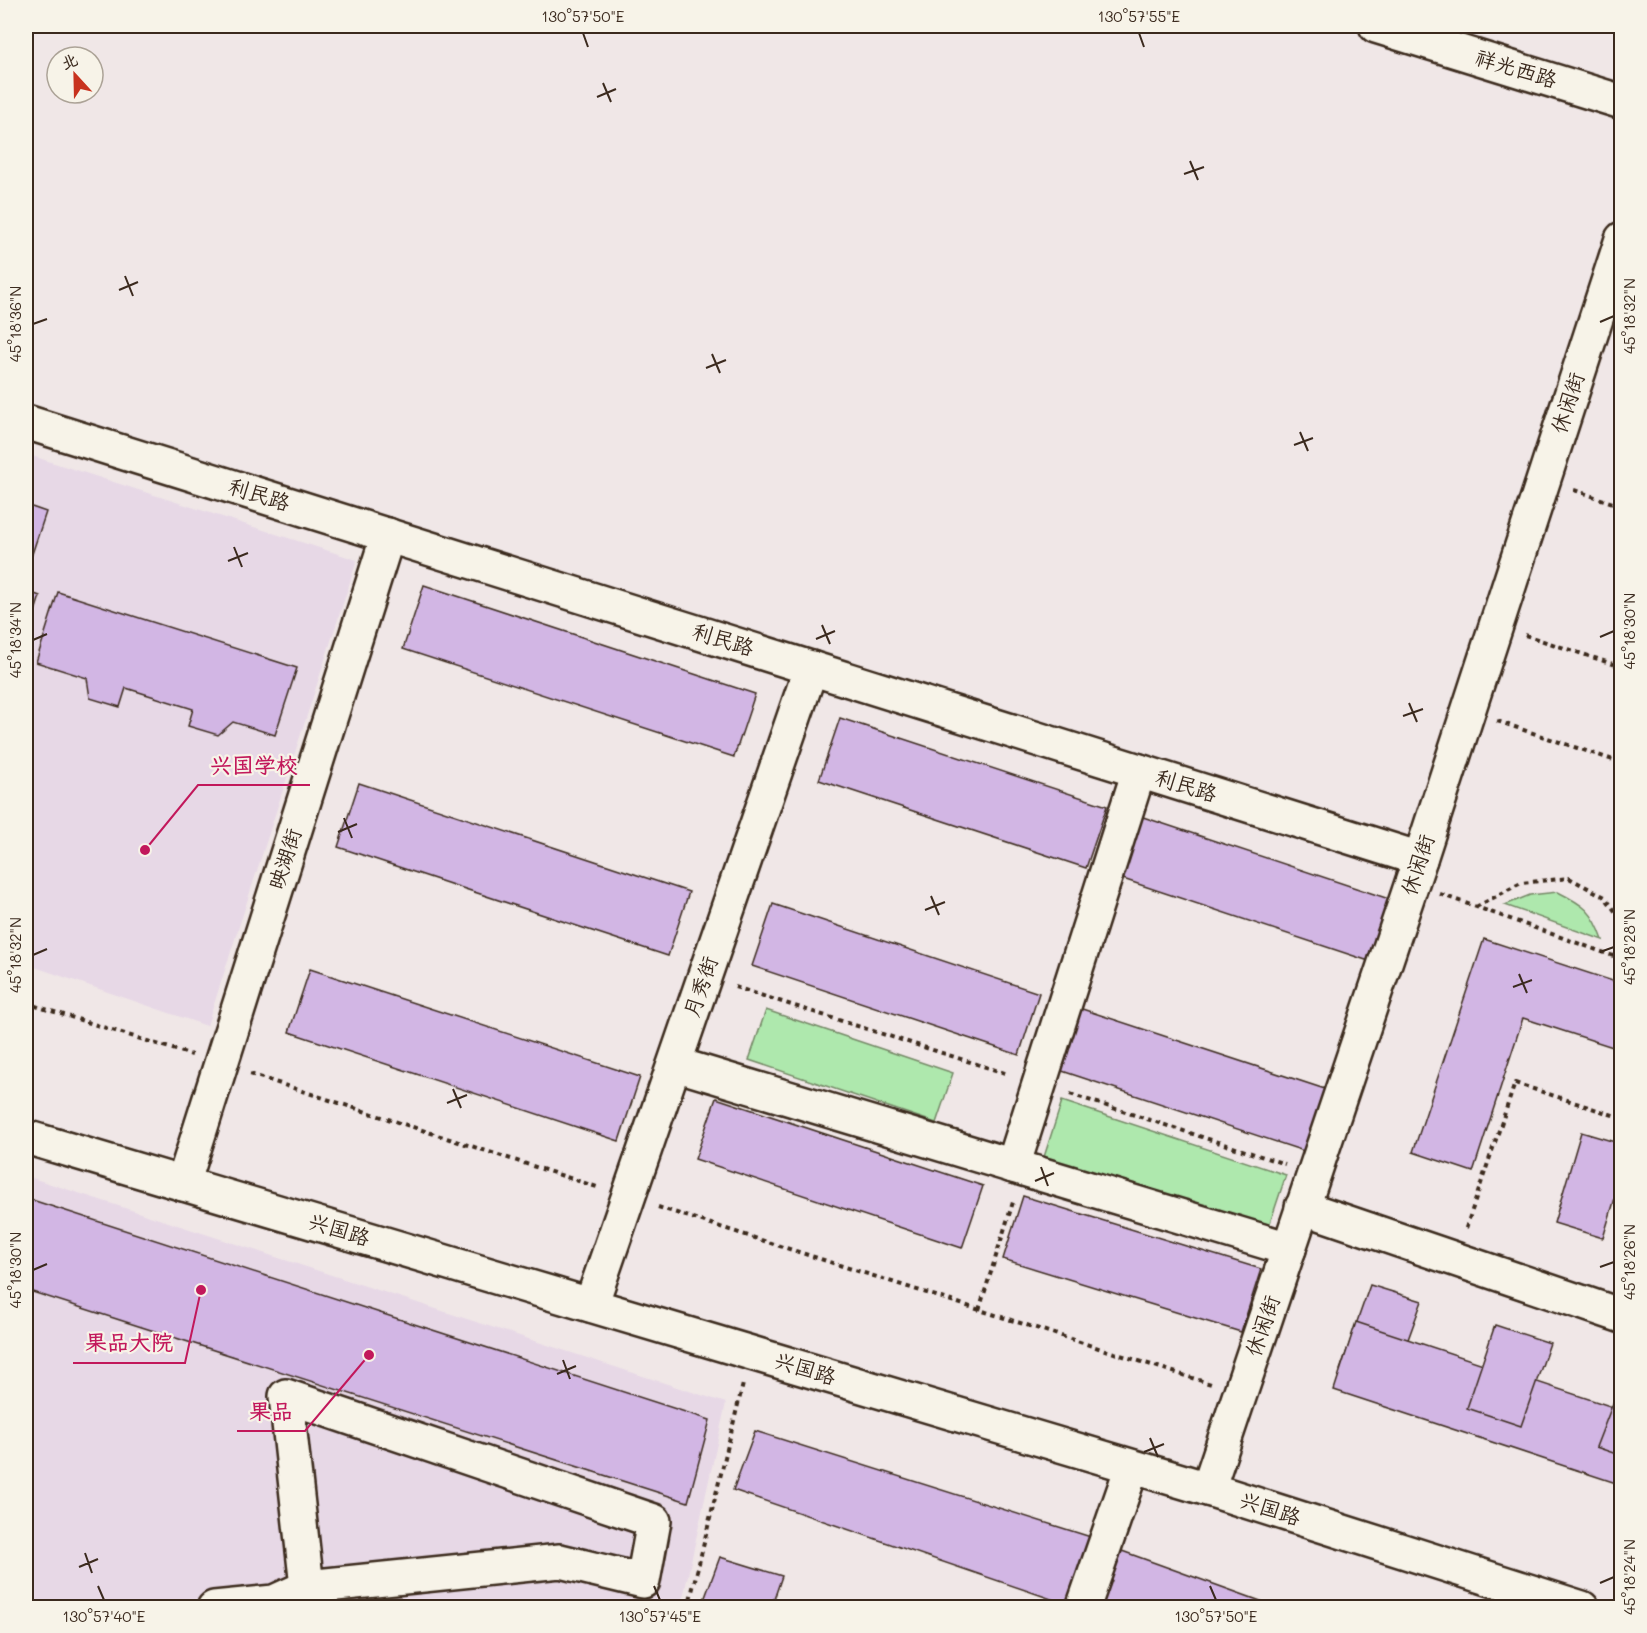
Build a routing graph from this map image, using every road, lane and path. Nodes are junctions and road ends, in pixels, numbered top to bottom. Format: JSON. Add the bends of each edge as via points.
{"nodes":[{"id":1,"x":1376,"y":26,"type":"edge"},
{"id":2,"x":1622,"y":102,"type":"edge"},
{"id":3,"x":1622,"y":238,"type":"edge"},
{"id":4,"x":26,"y":422,"type":"edge"},
{"id":5,"x":1543,"y":480,"type":"junction"},
{"id":6,"x":1622,"y":506,"type":"edge"},
{"id":7,"x":388,"y":535,"type":"junction"},
{"id":8,"x":1496,"y":625,"type":"junction"},
{"id":9,"x":1622,"y":667,"type":"edge"},
{"id":10,"x":811,"y":668,"type":"junction"},
{"id":11,"x":1468,"y":711,"type":"junction"},
{"id":12,"x":1622,"y":763,"type":"edge"},
{"id":13,"x":1139,"y":771,"type":"junction"},
{"id":14,"x":1416,"y":872,"type":"junction"},
{"id":15,"x":1476,"y":907,"type":"junction"},
{"id":16,"x":1622,"y":921,"type":"edge"},
{"id":17,"x":1622,"y":959,"type":"edge"},
{"id":18,"x":675,"y":1064,"type":"junction"},
{"id":19,"x":1622,"y":1118,"type":"edge"},
{"id":20,"x":26,"y":1137,"type":"edge"},
{"id":21,"x":1019,"y":1168,"type":"junction"},
{"id":22,"x":183,"y":1184,"type":"junction"},
{"id":23,"x":1302,"y":1207,"type":"junction"},
{"id":24,"x":1288,"y":1249,"type":"junction"},
{"id":25,"x":1455,"y":1260,"type":"junction"},
{"id":26,"x":591,"y":1305,"type":"junction"},
{"id":27,"x":979,"y":1310,"type":"dead end"},
{"id":28,"x":1622,"y":1316,"type":"edge"},
{"id":29,"x":751,"y":1353,"type":"junction"},
{"id":30,"x":1132,"y":1467,"type":"junction"},
{"id":31,"x":1208,"y":1489,"type":"junction"},
{"id":32,"x":307,"y":1587,"type":"junction"},
{"id":33,"x":1579,"y":1607,"type":"edge"},
{"id":34,"x":214,"y":1608,"type":"edge"},
{"id":35,"x":688,"y":1608,"type":"edge"},
{"id":36,"x":1083,"y":1608,"type":"edge"}],
"edges":[{"from":1,"to":2,"type":"street","name":"祥光西路"},
{"from":3,"to":5,"type":"street","name":"休闲街"},
{"from":4,"to":7,"type":"street","name":"利民路"},
{"from":5,"to":6,"type":"path"},
{"from":5,"to":8,"type":"street","name":"休闲街"},
{"from":7,"to":10,"type":"street","name":"利民路"},
{"from":7,"to":22,"type":"street","name":"映湖街"},
{"from":8,"to":9,"type":"path"},
{"from":8,"to":11,"type":"street","name":"休闲街"},
{"from":10,"to":13,"type":"street","name":"利民路"},
{"from":10,"to":18,"type":"street","name":"月秀街"},
{"from":11,"to":12,"type":"path"},
{"from":11,"to":14,"type":"street","name":"休闲街"},
{"from":13,"to":14,"type":"street","name":"利民路"},
{"from":13,"to":21,"type":"street"},
{"from":14,"to":15,"type":"path"},
{"from":14,"to":23,"type":"street","name":"休闲街"},
{"from":15,"to":16,"type":"path","via":[[1521,883],[1569,878],[1605,897]]},
{"from":15,"to":17,"type":"path"},
{"from":18,"to":21,"type":"street"},
{"from":18,"to":26,"type":"street","name":"月秀街"},
{"from":19,"to":25,"type":"path","via":[[1515,1083]]},
{"from":20,"to":22,"type":"street","name":"兴国路"},
{"from":21,"to":24,"type":"street"},
{"from":21,"to":27,"type":"path"},
{"from":22,"to":26,"type":"street","name":"兴国路"},
{"from":23,"to":24,"type":"street","name":"休闲街"},
{"from":23,"to":25,"type":"street"},
{"from":24,"to":31,"type":"street","name":"休闲街"},
{"from":25,"to":28,"type":"street"},
{"from":26,"to":29,"type":"street","name":"兴国路"},
{"from":29,"to":30,"type":"street","name":"兴国路"},
{"from":29,"to":35,"type":"path"},
{"from":30,"to":31,"type":"street","name":"兴国路"},
{"from":30,"to":36,"type":"street"},
{"from":31,"to":33,"type":"street","name":"兴国路"},
{"from":32,"to":32,"type":"street","via":[[286,1396],[654,1521],[643,1581],[560,1561]]},
{"from":32,"to":34,"type":"street","via":[[274,1602]]}]}
